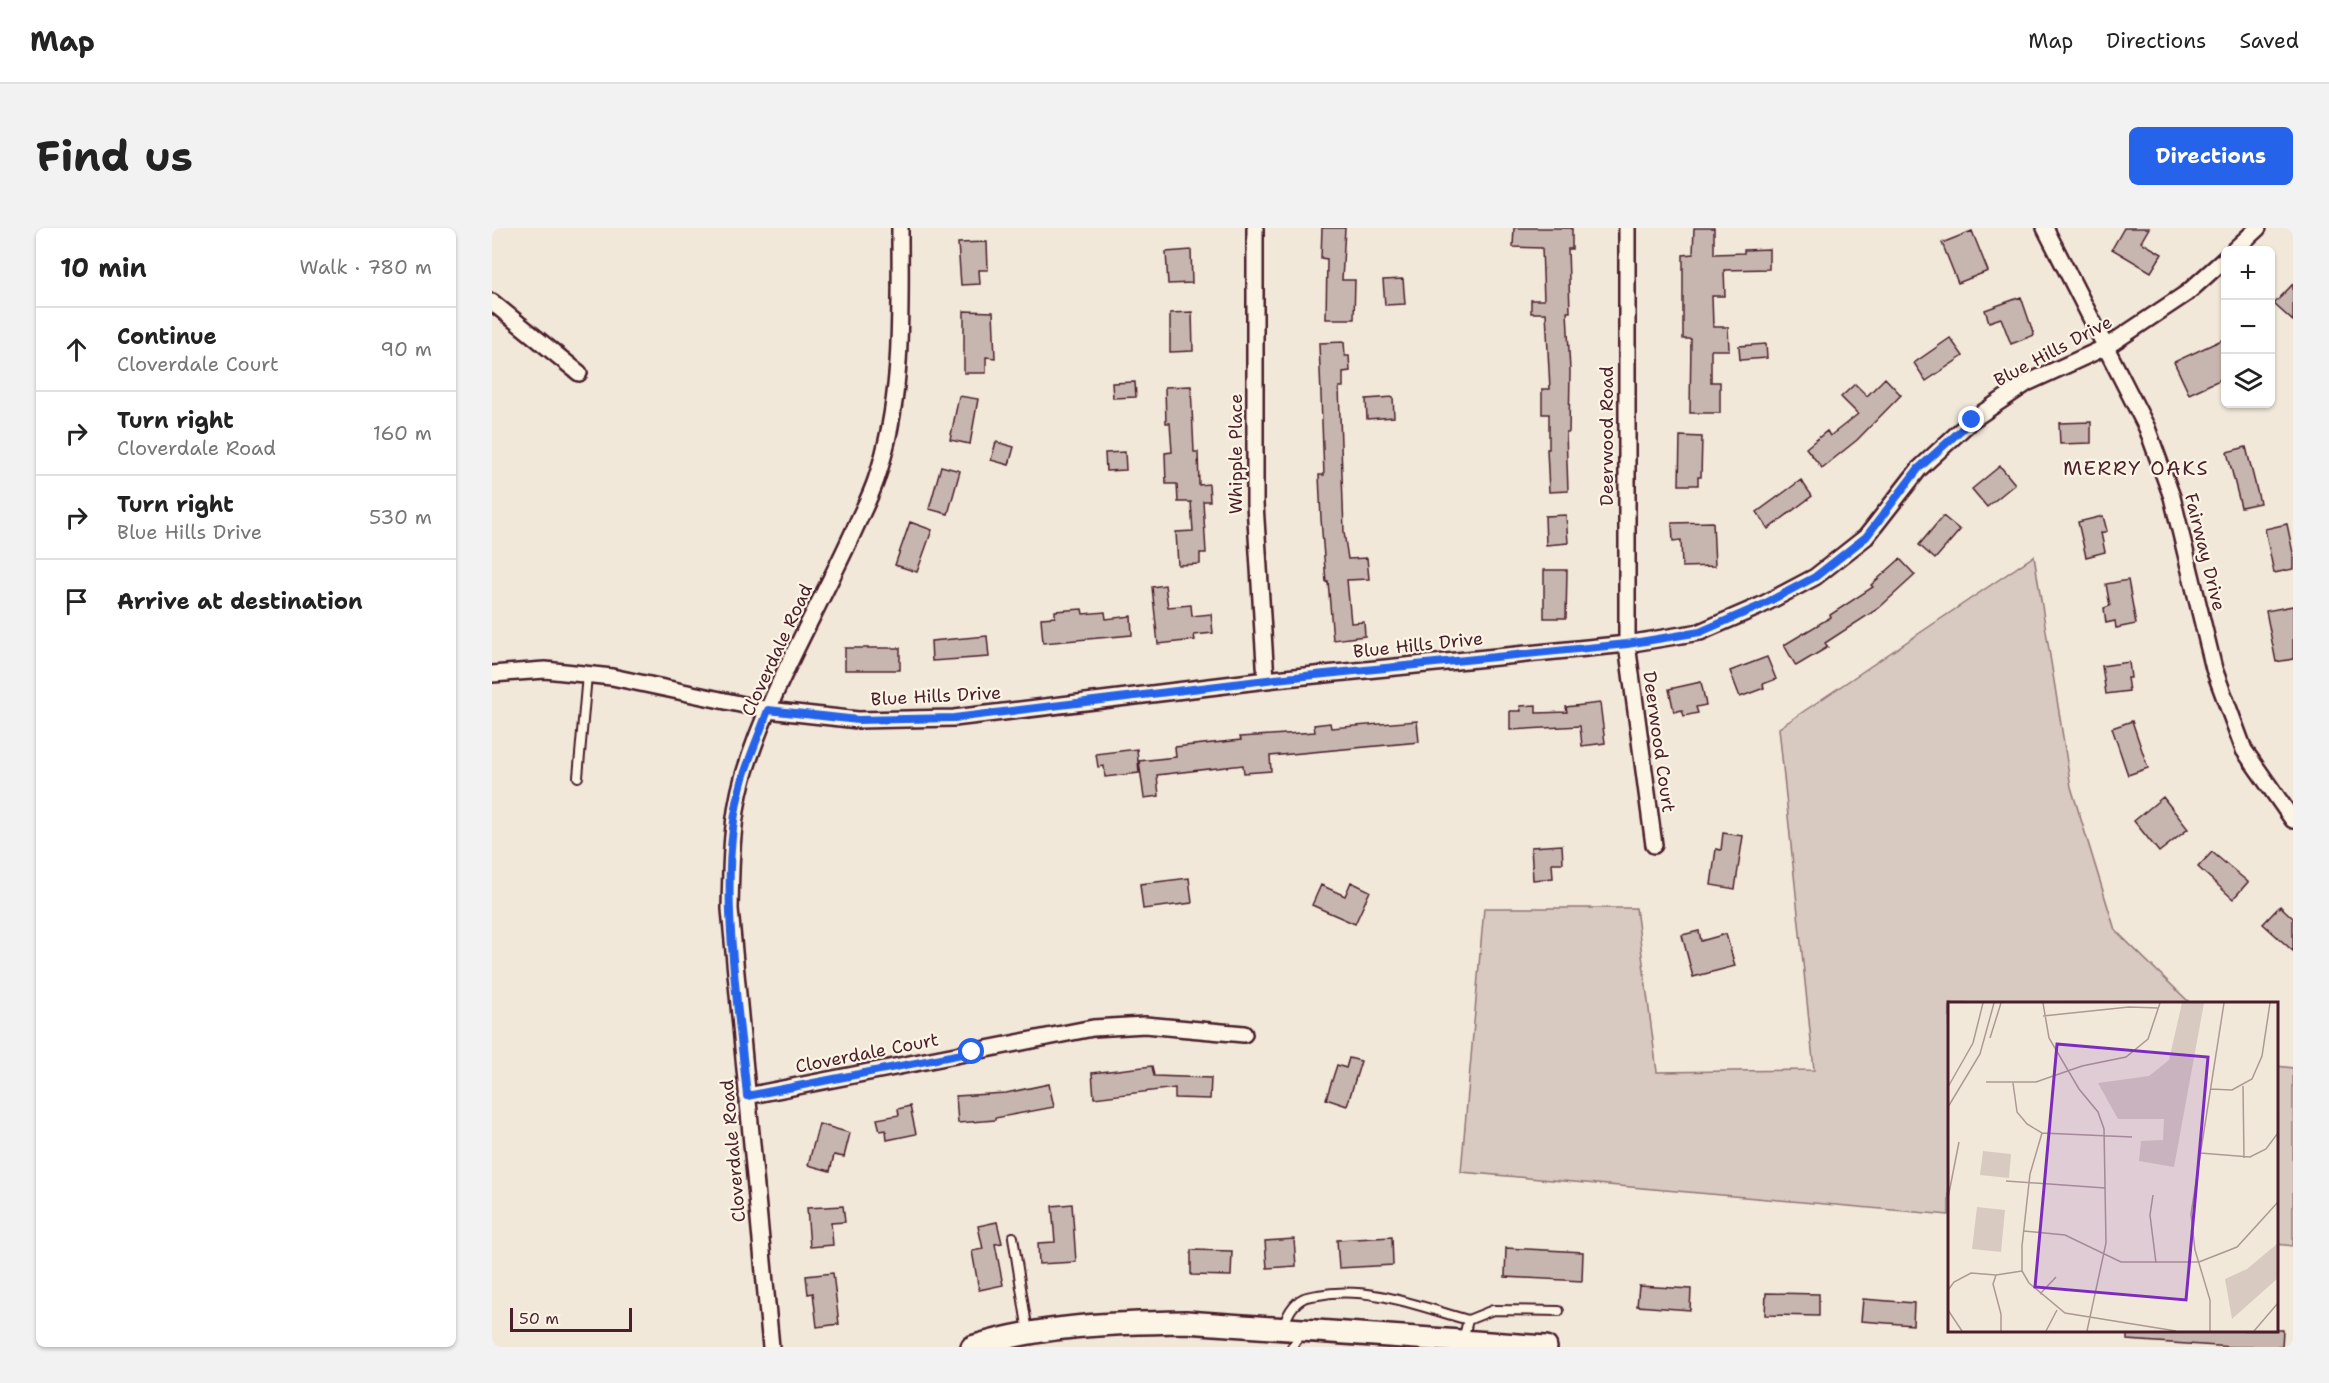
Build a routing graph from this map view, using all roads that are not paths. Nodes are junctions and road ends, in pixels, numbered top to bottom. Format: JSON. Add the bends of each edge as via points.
{"nodes":[{"id":1,"x":900,"y":228,"type":"edge"},
{"id":2,"x":1255,"y":228,"type":"edge"},
{"id":3,"x":1627,"y":228,"type":"edge"},
{"id":4,"x":2045,"y":228,"type":"edge"},
{"id":5,"x":2259,"y":228,"type":"edge"},
{"id":6,"x":2239,"y":246,"type":"edge"},
{"id":7,"x":2221,"y":262,"type":"edge"},
{"id":8,"x":492,"y":302,"type":"edge"},
{"id":9,"x":2106,"y":347,"type":"junction"},
{"id":10,"x":579,"y":373,"type":"dead end"},
{"id":11,"x":1627,"y":644,"type":"junction"},
{"id":12,"x":492,"y":674,"type":"edge"},
{"id":13,"x":587,"y":675,"type":"junction"},
{"id":14,"x":1266,"y":680,"type":"junction"},
{"id":15,"x":768,"y":710,"type":"junction"},
{"id":16,"x":578,"y":777,"type":"dead end"},
{"id":17,"x":2293,"y":820,"type":"edge"},
{"id":18,"x":1654,"y":845,"type":"dead end"},
{"id":19,"x":1244,"y":1034,"type":"dead end"},
{"id":20,"x":747,"y":1096,"type":"junction"},
{"id":21,"x":1013,"y":1237,"type":"dead end"},
{"id":22,"x":1559,"y":1311,"type":"dead end"},
{"id":23,"x":1468,"y":1320,"type":"junction"},
{"id":24,"x":1028,"y":1334,"type":"junction"},
{"id":25,"x":1293,"y":1336,"type":"edge"},
{"id":26,"x":1463,"y":1342,"type":"junction"},
{"id":27,"x":771,"y":1347,"type":"edge"},
{"id":28,"x":972,"y":1347,"type":"edge"},
{"id":29,"x":1546,"y":1347,"type":"edge"}],
"edges":[{"from":1,"to":15,"type":"street","name":"Cloverdale Road","via":[[900,355],[893,411],[876,479]]},
{"from":2,"to":14,"type":"street","name":"Whipple Place","via":[[1255,504]]},
{"from":3,"to":11,"type":"street","name":"Deerwood Road"},
{"from":4,"to":9,"type":"street","name":"Fairway Drive"},
{"from":5,"to":6,"type":"street"},
{"from":7,"to":9,"type":"street","name":"Blue Hills Drive","via":[[2187,293]]},
{"from":8,"to":10,"type":"street"},
{"from":9,"to":11,"type":"street","name":"Blue Hills Drive","via":[[2027,384],[1972,420],[1918,469],[1866,537],[1815,577],[1700,632]]},
{"from":9,"to":17,"type":"street","name":"Fairway Drive","via":[[2147,428],[2172,497],[2214,669],[2244,750]]},
{"from":11,"to":14,"type":"street","name":"Blue Hills Drive"},
{"from":11,"to":18,"type":"street","name":"Deerwood Court"},
{"from":12,"to":13,"type":"street","name":"Blue Hills Drive","via":[[545,670]]},
{"from":13,"to":15,"type":"street","name":"Blue Hills Drive"},
{"from":13,"to":16,"type":"lane"},
{"from":14,"to":15,"type":"street","name":"Blue Hills Drive","via":[[954,718],[858,720]]},
{"from":15,"to":20,"type":"street","name":"Cloverdale Road","via":[[743,779],[731,845],[730,909]]},
{"from":19,"to":20,"type":"street","name":"Cloverdale Court","via":[[1145,1026],[1093,1028]]},
{"from":20,"to":27,"type":"street","name":"Cloverdale Road"},
{"from":21,"to":24,"type":"lane"},
{"from":22,"to":23,"type":"lane","via":[[1493,1310]]},
{"from":23,"to":25,"type":"lane","via":[[1422,1305],[1365,1294],[1328,1293],[1304,1298],[1287,1314]]},
{"from":23,"to":26,"type":"lane"},
{"from":24,"to":25,"type":"main road","via":[[1064,1327],[1186,1322]]},
{"from":24,"to":28,"type":"main road"},
{"from":25,"to":26,"type":"main road"},
{"from":26,"to":29,"type":"main road"}]}
